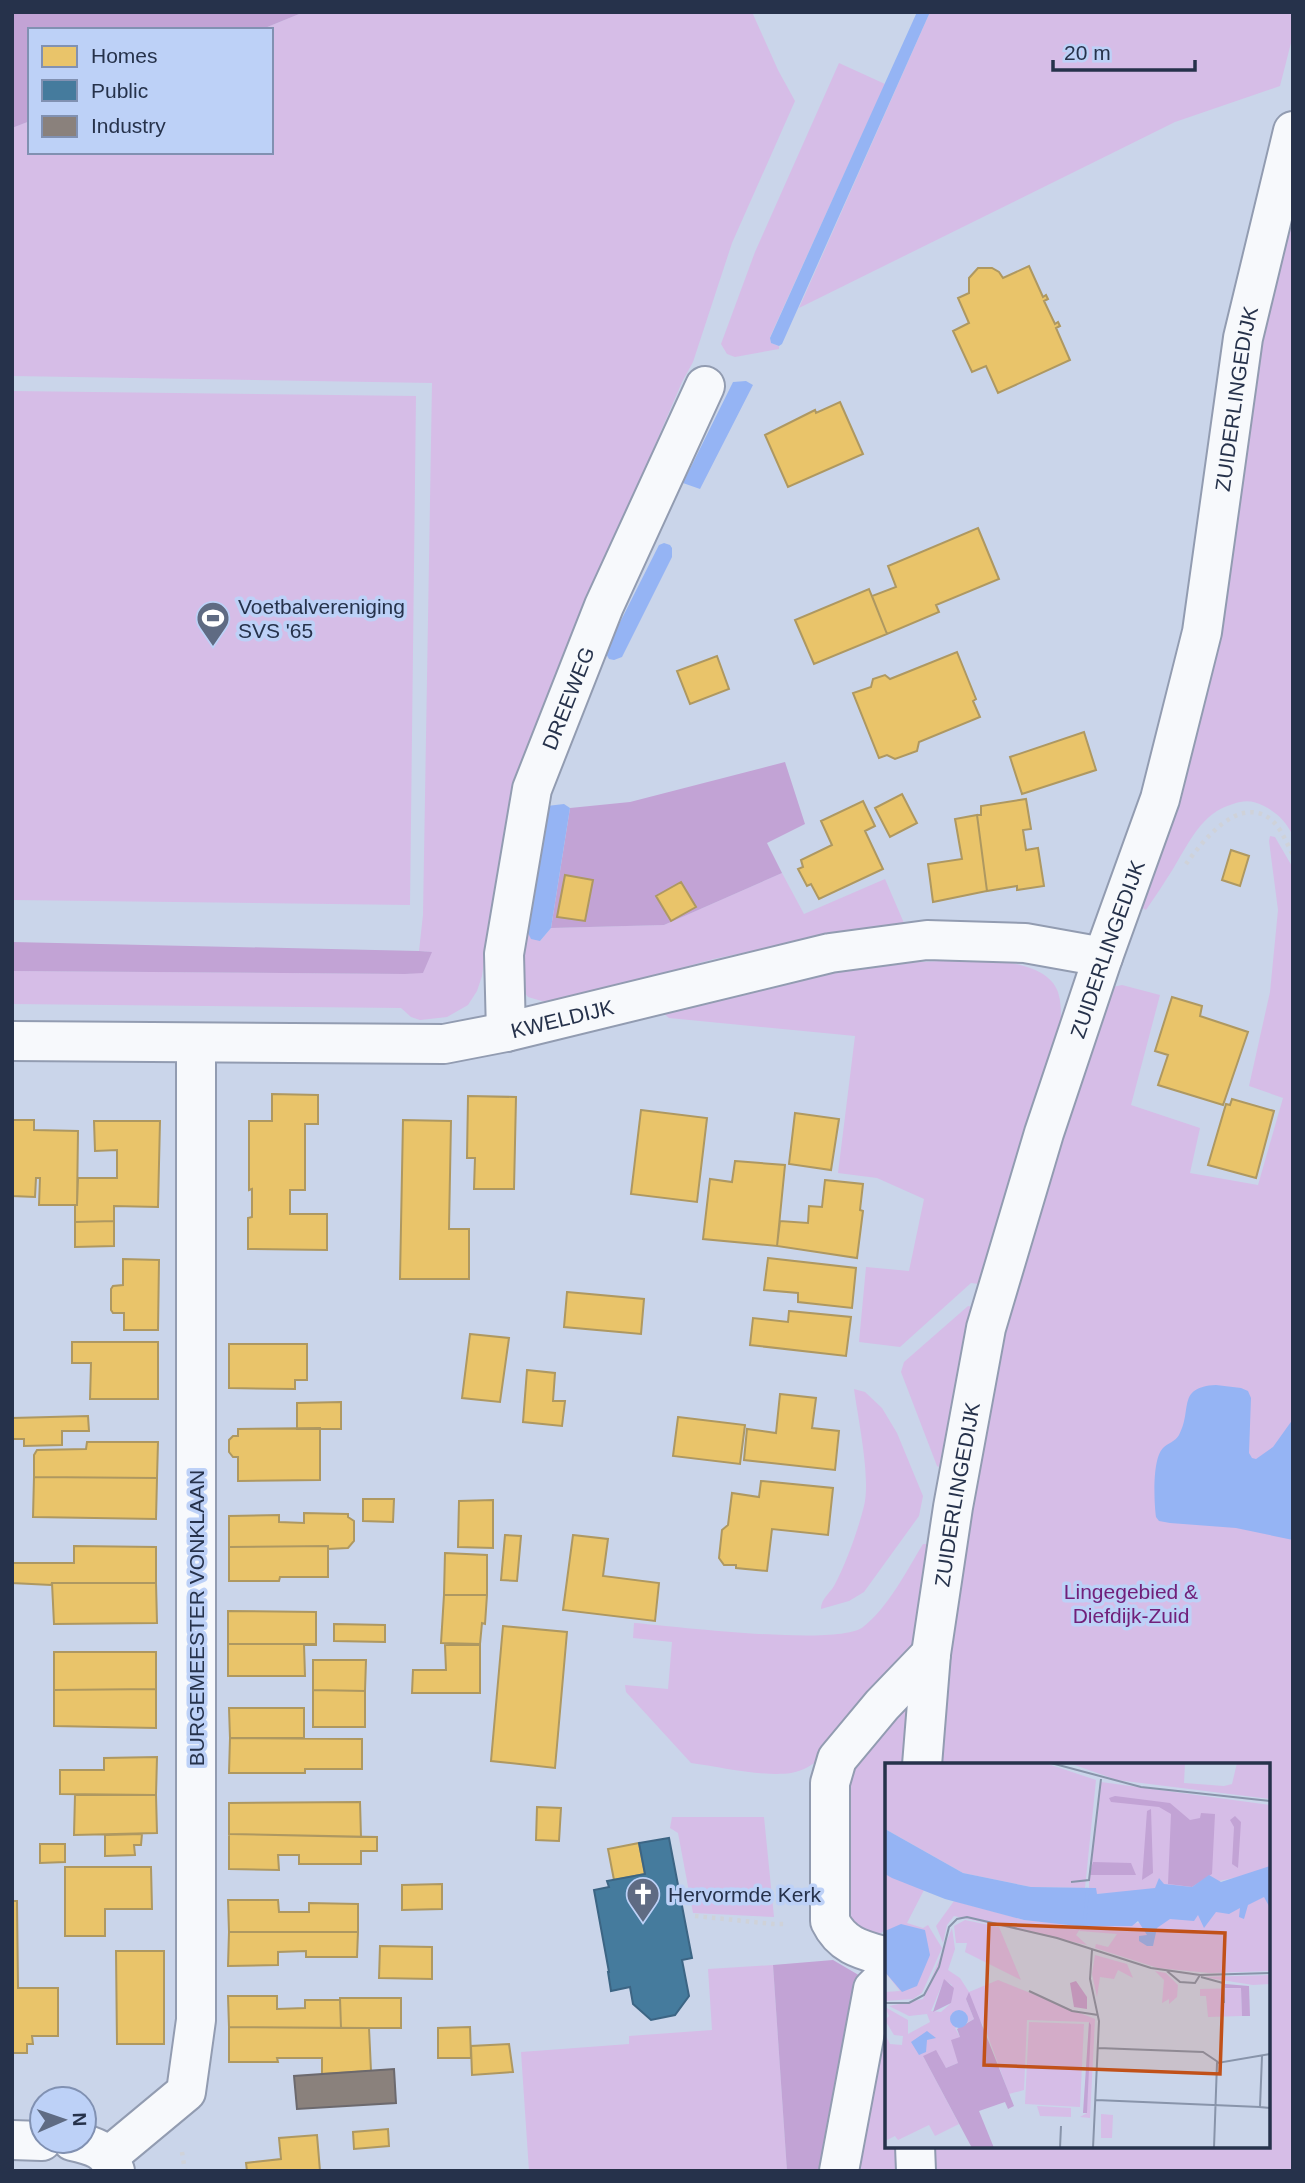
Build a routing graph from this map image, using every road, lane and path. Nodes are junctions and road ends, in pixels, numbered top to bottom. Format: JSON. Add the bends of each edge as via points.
{"nodes":[{"id":1,"x":1293,"y":131,"type":"edge"},
{"id":2,"x":705,"y":386,"type":"dead end"},
{"id":3,"x":1293,"y":855,"type":"edge"},
{"id":4,"x":1181,"y":871,"type":"dead end"},
{"id":5,"x":1103,"y":957,"type":"junction"},
{"id":6,"x":506,"y":1032,"type":"junction"},
{"id":7,"x":12,"y":1041,"type":"edge"},
{"id":8,"x":196,"y":1042,"type":"junction"},
{"id":9,"x":931,"y":1654,"type":"junction"},
{"id":10,"x":922,"y":1763,"type":"edge"},
{"id":11,"x":695,"y":1916,"type":"dead end"},
{"id":12,"x":830,"y":1921,"type":"junction"},
{"id":13,"x":885,"y":1956,"type":"edge"},
{"id":14,"x":885,"y":1977,"type":"edge"},
{"id":15,"x":915,"y":2148,"type":"edge"},
{"id":16,"x":98,"y":2149,"type":"edge"},
{"id":17,"x":112,"y":2164,"type":"edge"},
{"id":18,"x":839,"y":2171,"type":"edge"},
{"id":19,"x":916,"y":2171,"type":"edge"}],
"edges":[{"from":1,"to":5,"type":"street","name":"ZUIDERLINGEDIJK","via":[[1242,338],[1202,632],[1160,799]]},
{"from":2,"to":6,"type":"street","name":"DREEWEG","via":[[604,606],[532,789],[504,954]]},
{"from":3,"to":4,"type":"path","via":[[1268,817],[1239,814],[1214,831]]},
{"from":5,"to":6,"type":"street","name":"KWELDIJK","via":[[1025,943],[927,940],[830,953]]},
{"from":5,"to":9,"type":"street","name":"ZUIDERLINGEDIJK","via":[[986,1328]]},
{"from":6,"to":8,"type":"street","name":"KWELDIJK","via":[[444,1044]]},
{"from":7,"to":8,"type":"street","name":"KWELDIJK"},
{"from":8,"to":17,"type":"street","name":"BURGEMEESTER VONKLAAN","via":[[196,2020],[186,2092]]},
{"from":9,"to":10,"type":"street","name":"ZUIDERLINGEDIJK"},
{"from":9,"to":12,"type":"street","via":[[837,1759],[830,1783]]},
{"from":11,"to":12,"type":"path","via":[[774,1924]]},
{"from":12,"to":13,"type":"street","via":[[845,1942]]},
{"from":14,"to":18,"type":"street","via":[[873,1989]]},
{"from":15,"to":19,"type":"street"},
{"from":16,"to":17,"type":"street"}]}
